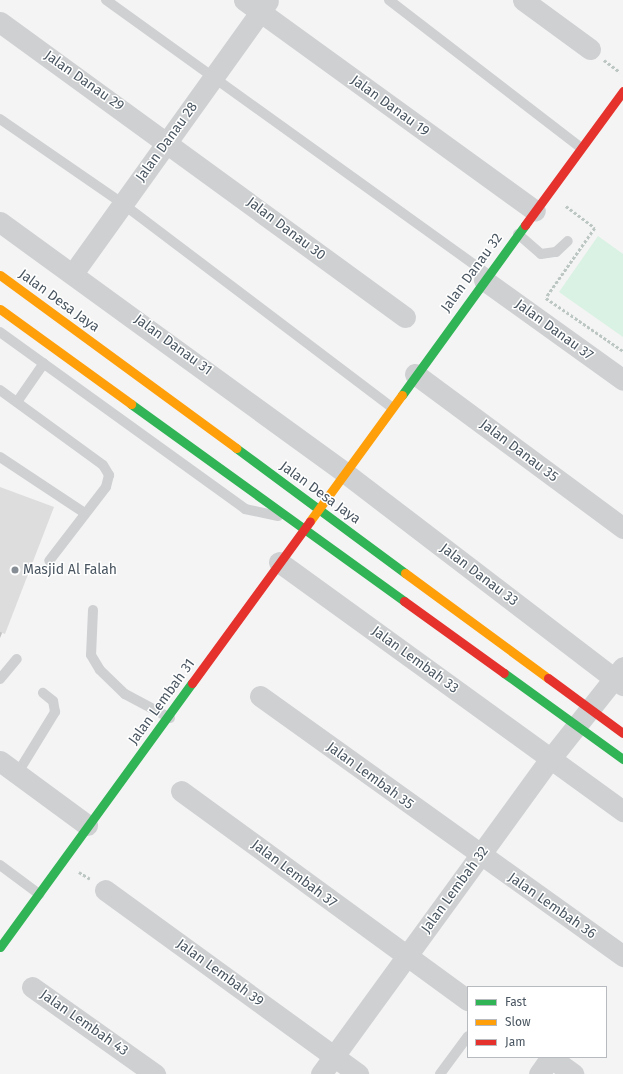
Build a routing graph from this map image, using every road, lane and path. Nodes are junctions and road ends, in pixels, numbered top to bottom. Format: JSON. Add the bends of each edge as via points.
{"nodes":[{"id":1,"x":106,"y":0,"type":"edge"},
{"id":2,"x":389,"y":0,"type":"edge"},
{"id":3,"x":523,"y":0,"type":"edge"},
{"id":4,"x":258,"y":4,"type":"edge"},
{"id":5,"x":0,"y":22,"type":"edge"},
{"id":6,"x":590,"y":49,"type":"joint"},
{"id":7,"x":623,"y":74,"type":"edge"},
{"id":8,"x":214,"y":76,"type":"junction"},
{"id":9,"x":623,"y":91,"type":"edge"},
{"id":10,"x":0,"y":119,"type":"edge"},
{"id":11,"x":168,"y":141,"type":"junction"},
{"id":12,"x":580,"y":147,"type":"junction"},
{"id":13,"x":569,"y":200,"type":"dead end"},
{"id":14,"x":123,"y":204,"type":"junction"},
{"id":15,"x":535,"y":211,"type":"junction"},
{"id":16,"x":0,"y":222,"type":"edge"},
{"id":17,"x":518,"y":234,"type":"junction"},
{"id":18,"x":568,"y":241,"type":"dead end"},
{"id":19,"x":74,"y":272,"type":"junction"},
{"id":20,"x":0,"y":275,"type":"edge"},
{"id":21,"x":486,"y":278,"type":"junction"},
{"id":22,"x":0,"y":309,"type":"edge"},
{"id":23,"x":405,"y":317,"type":"dead end"},
{"id":24,"x":0,"y":332,"type":"edge"},
{"id":25,"x":623,"y":351,"type":"edge"},
{"id":26,"x":44,"y":363,"type":"junction"},
{"id":27,"x":415,"y":374,"type":"junction"},
{"id":28,"x":623,"y":380,"type":"edge"},
{"id":29,"x":0,"y":390,"type":"edge"},
{"id":30,"x":17,"y":402,"type":"junction"},
{"id":31,"x":391,"y":407,"type":"junction"},
{"id":32,"x":0,"y":457,"type":"edge"},
{"id":33,"x":344,"y":472,"type":"junction"},
{"id":34,"x":318,"y":508,"type":"junction"},
{"id":35,"x":83,"y":512,"type":"junction"},
{"id":36,"x":285,"y":518,"type":"junction"},
{"id":37,"x":623,"y":528,"type":"edge"},
{"id":38,"x":302,"y":530,"type":"junction"},
{"id":39,"x":49,"y":561,"type":"dead end"},
{"id":40,"x":279,"y":562,"type":"junction"},
{"id":41,"x":93,"y":610,"type":"dead end"},
{"id":42,"x":17,"y":659,"type":"dead end"},
{"id":43,"x":620,"y":677,"type":"edge"},
{"id":44,"x":0,"y":679,"type":"edge"},
{"id":45,"x":43,"y":693,"type":"dead end"},
{"id":46,"x":260,"y":696,"type":"dead end"},
{"id":47,"x":584,"y":717,"type":"junction"},
{"id":48,"x":170,"y":718,"type":"junction"},
{"id":49,"x":623,"y":733,"type":"edge"},
{"id":50,"x":551,"y":758,"type":"junction"},
{"id":51,"x":623,"y":759,"type":"edge"},
{"id":52,"x":0,"y":761,"type":"edge"},
{"id":53,"x":17,"y":774,"type":"junction"},
{"id":54,"x":181,"y":791,"type":"dead end"},
{"id":55,"x":623,"y":811,"type":"edge"},
{"id":56,"x":87,"y":825,"type":"junction"},
{"id":57,"x":480,"y":856,"type":"junction"},
{"id":58,"x":62,"y":860,"type":"junction"},
{"id":59,"x":0,"y":865,"type":"edge"},
{"id":60,"x":105,"y":890,"type":"joint"},
{"id":61,"x":39,"y":894,"type":"junction"},
{"id":62,"x":0,"y":947,"type":"edge"},
{"id":63,"x":623,"y":956,"type":"edge"},
{"id":64,"x":406,"y":958,"type":"junction"},
{"id":65,"x":32,"y":987,"type":"dead end"},
{"id":66,"x":467,"y":999,"type":"edge"},
{"id":67,"x":467,"y":1037,"type":"edge"},
{"id":68,"x":334,"y":1057,"type":"junction"},
{"id":69,"x":550,"y":1058,"type":"edge"},
{"id":70,"x":552,"y":1058,"type":"edge"},
{"id":71,"x":155,"y":1074,"type":"edge"},
{"id":72,"x":321,"y":1074,"type":"edge"},
{"id":73,"x":358,"y":1074,"type":"edge"},
{"id":74,"x":440,"y":1074,"type":"edge"},
{"id":75,"x":539,"y":1074,"type":"edge"},
{"id":76,"x":573,"y":1074,"type":"edge"}],
"edges":[{"from":1,"to":8,"type":"lane"},
{"from":2,"to":12,"type":"lane"},
{"from":3,"to":6,"type":"street"},
{"from":4,"to":8,"type":"street","name":"Jalan Danau 28"},
{"from":4,"to":15,"type":"street","name":"Jalan Danau 19"},
{"from":5,"to":11,"type":"street","name":"Jalan Danau 29"},
{"from":6,"to":7,"type":"path"},
{"from":8,"to":11,"type":"street","name":"Jalan Danau 28"},
{"from":8,"to":21,"type":"lane"},
{"from":9,"to":12,"type":"main road","name":"Jalan Danau 32"},
{"from":10,"to":14,"type":"lane"},
{"from":11,"to":14,"type":"street","name":"Jalan Danau 28"},
{"from":11,"to":23,"type":"street","name":"Jalan Danau 30"},
{"from":12,"to":15,"type":"main road","name":"Jalan Danau 32"},
{"from":13,"to":25,"type":"path","via":[[565,207],[595,228],[546,298]]},
{"from":14,"to":19,"type":"street","name":"Jalan Danau 28"},
{"from":14,"to":31,"type":"lane"},
{"from":15,"to":17,"type":"main road","name":"Jalan Danau 32"},
{"from":16,"to":19,"type":"street","name":"Jalan Danau 31"},
{"from":17,"to":18,"type":"lane","via":[[541,254],[556,252]]},
{"from":17,"to":21,"type":"main road","name":"Jalan Danau 32"},
{"from":19,"to":33,"type":"street","name":"Jalan Danau 31"},
{"from":20,"to":34,"type":"main road","name":"Jalan Desa Jaya"},
{"from":21,"to":27,"type":"main road","name":"Jalan Danau 32"},
{"from":21,"to":28,"type":"street","name":"Jalan Danau 37"},
{"from":22,"to":36,"type":"main road","name":"Jalan Desa Jaya"},
{"from":24,"to":26,"type":"lane"},
{"from":26,"to":30,"type":"lane"},
{"from":26,"to":36,"type":"lane","via":[[245,509]]},
{"from":27,"to":31,"type":"main road","name":"Jalan Danau 32"},
{"from":27,"to":37,"type":"street","name":"Jalan Danau 35"},
{"from":29,"to":30,"type":"lane"},
{"from":30,"to":35,"type":"lane","via":[[107,469],[106,487]]},
{"from":31,"to":33,"type":"main road","name":"Jalan Danau 32"},
{"from":32,"to":35,"type":"lane"},
{"from":33,"to":34,"type":"main road","name":"Jalan Lembah 31"},
{"from":33,"to":43,"type":"street","name":"Jalan Danau 33"},
{"from":34,"to":38,"type":"main road","name":"Jalan Lembah 31"},
{"from":34,"to":47,"type":"main road","name":"Jalan Desa Jaya"},
{"from":35,"to":39,"type":"lane"},
{"from":36,"to":38,"type":"main road","name":"Jalan Desa Jaya"},
{"from":38,"to":40,"type":"main road","name":"Jalan Lembah 31"},
{"from":38,"to":47,"type":"main road","name":"Jalan Desa Jaya"},
{"from":40,"to":48,"type":"main road","name":"Jalan Lembah 31"},
{"from":40,"to":50,"type":"street","name":"Jalan Lembah 33"},
{"from":41,"to":48,"type":"lane","via":[[91,655],[100,670],[125,694]]},
{"from":42,"to":44,"type":"lane"},
{"from":43,"to":47,"type":"street","name":"Jalan Lembah 32"},
{"from":45,"to":53,"type":"lane","via":[[53,701],[55,712]]},
{"from":46,"to":57,"type":"street","name":"Jalan Lembah 35"},
{"from":47,"to":49,"type":"main road","name":"Jalan Desa Jaya"},
{"from":47,"to":50,"type":"street","name":"Jalan Lembah 32"},
{"from":47,"to":51,"type":"main road","name":"Jalan Desa Jaya"},
{"from":48,"to":56,"type":"main road","name":"Jalan Lembah 31"},
{"from":50,"to":55,"type":"street","name":"Jalan Lembah 33"},
{"from":50,"to":57,"type":"street","name":"Jalan Lembah 32"},
{"from":52,"to":53,"type":"street"},
{"from":53,"to":56,"type":"street"},
{"from":54,"to":64,"type":"street","name":"Jalan Lembah 37"},
{"from":56,"to":58,"type":"main road","name":"Jalan Lembah 31"},
{"from":57,"to":63,"type":"street","name":"Jalan Lembah 36"},
{"from":57,"to":64,"type":"street","name":"Jalan Lembah 32"},
{"from":58,"to":60,"type":"path"},
{"from":58,"to":61,"type":"main road","name":"Jalan Lembah 31"},
{"from":59,"to":61,"type":"lane"},
{"from":60,"to":68,"type":"street","name":"Jalan Lembah 39"},
{"from":61,"to":62,"type":"main road","name":"Jalan Lembah 31"},
{"from":64,"to":66,"type":"street","name":"Jalan Lembah 37"},
{"from":64,"to":68,"type":"street","name":"Jalan Lembah 32"},
{"from":65,"to":71,"type":"street","name":"Jalan Lembah 43"},
{"from":67,"to":74,"type":"lane"},
{"from":68,"to":72,"type":"street","name":"Jalan Lembah 32"},
{"from":68,"to":73,"type":"street","name":"Jalan Lembah 39"},
{"from":69,"to":75,"type":"street"},
{"from":70,"to":76,"type":"street"}]}
